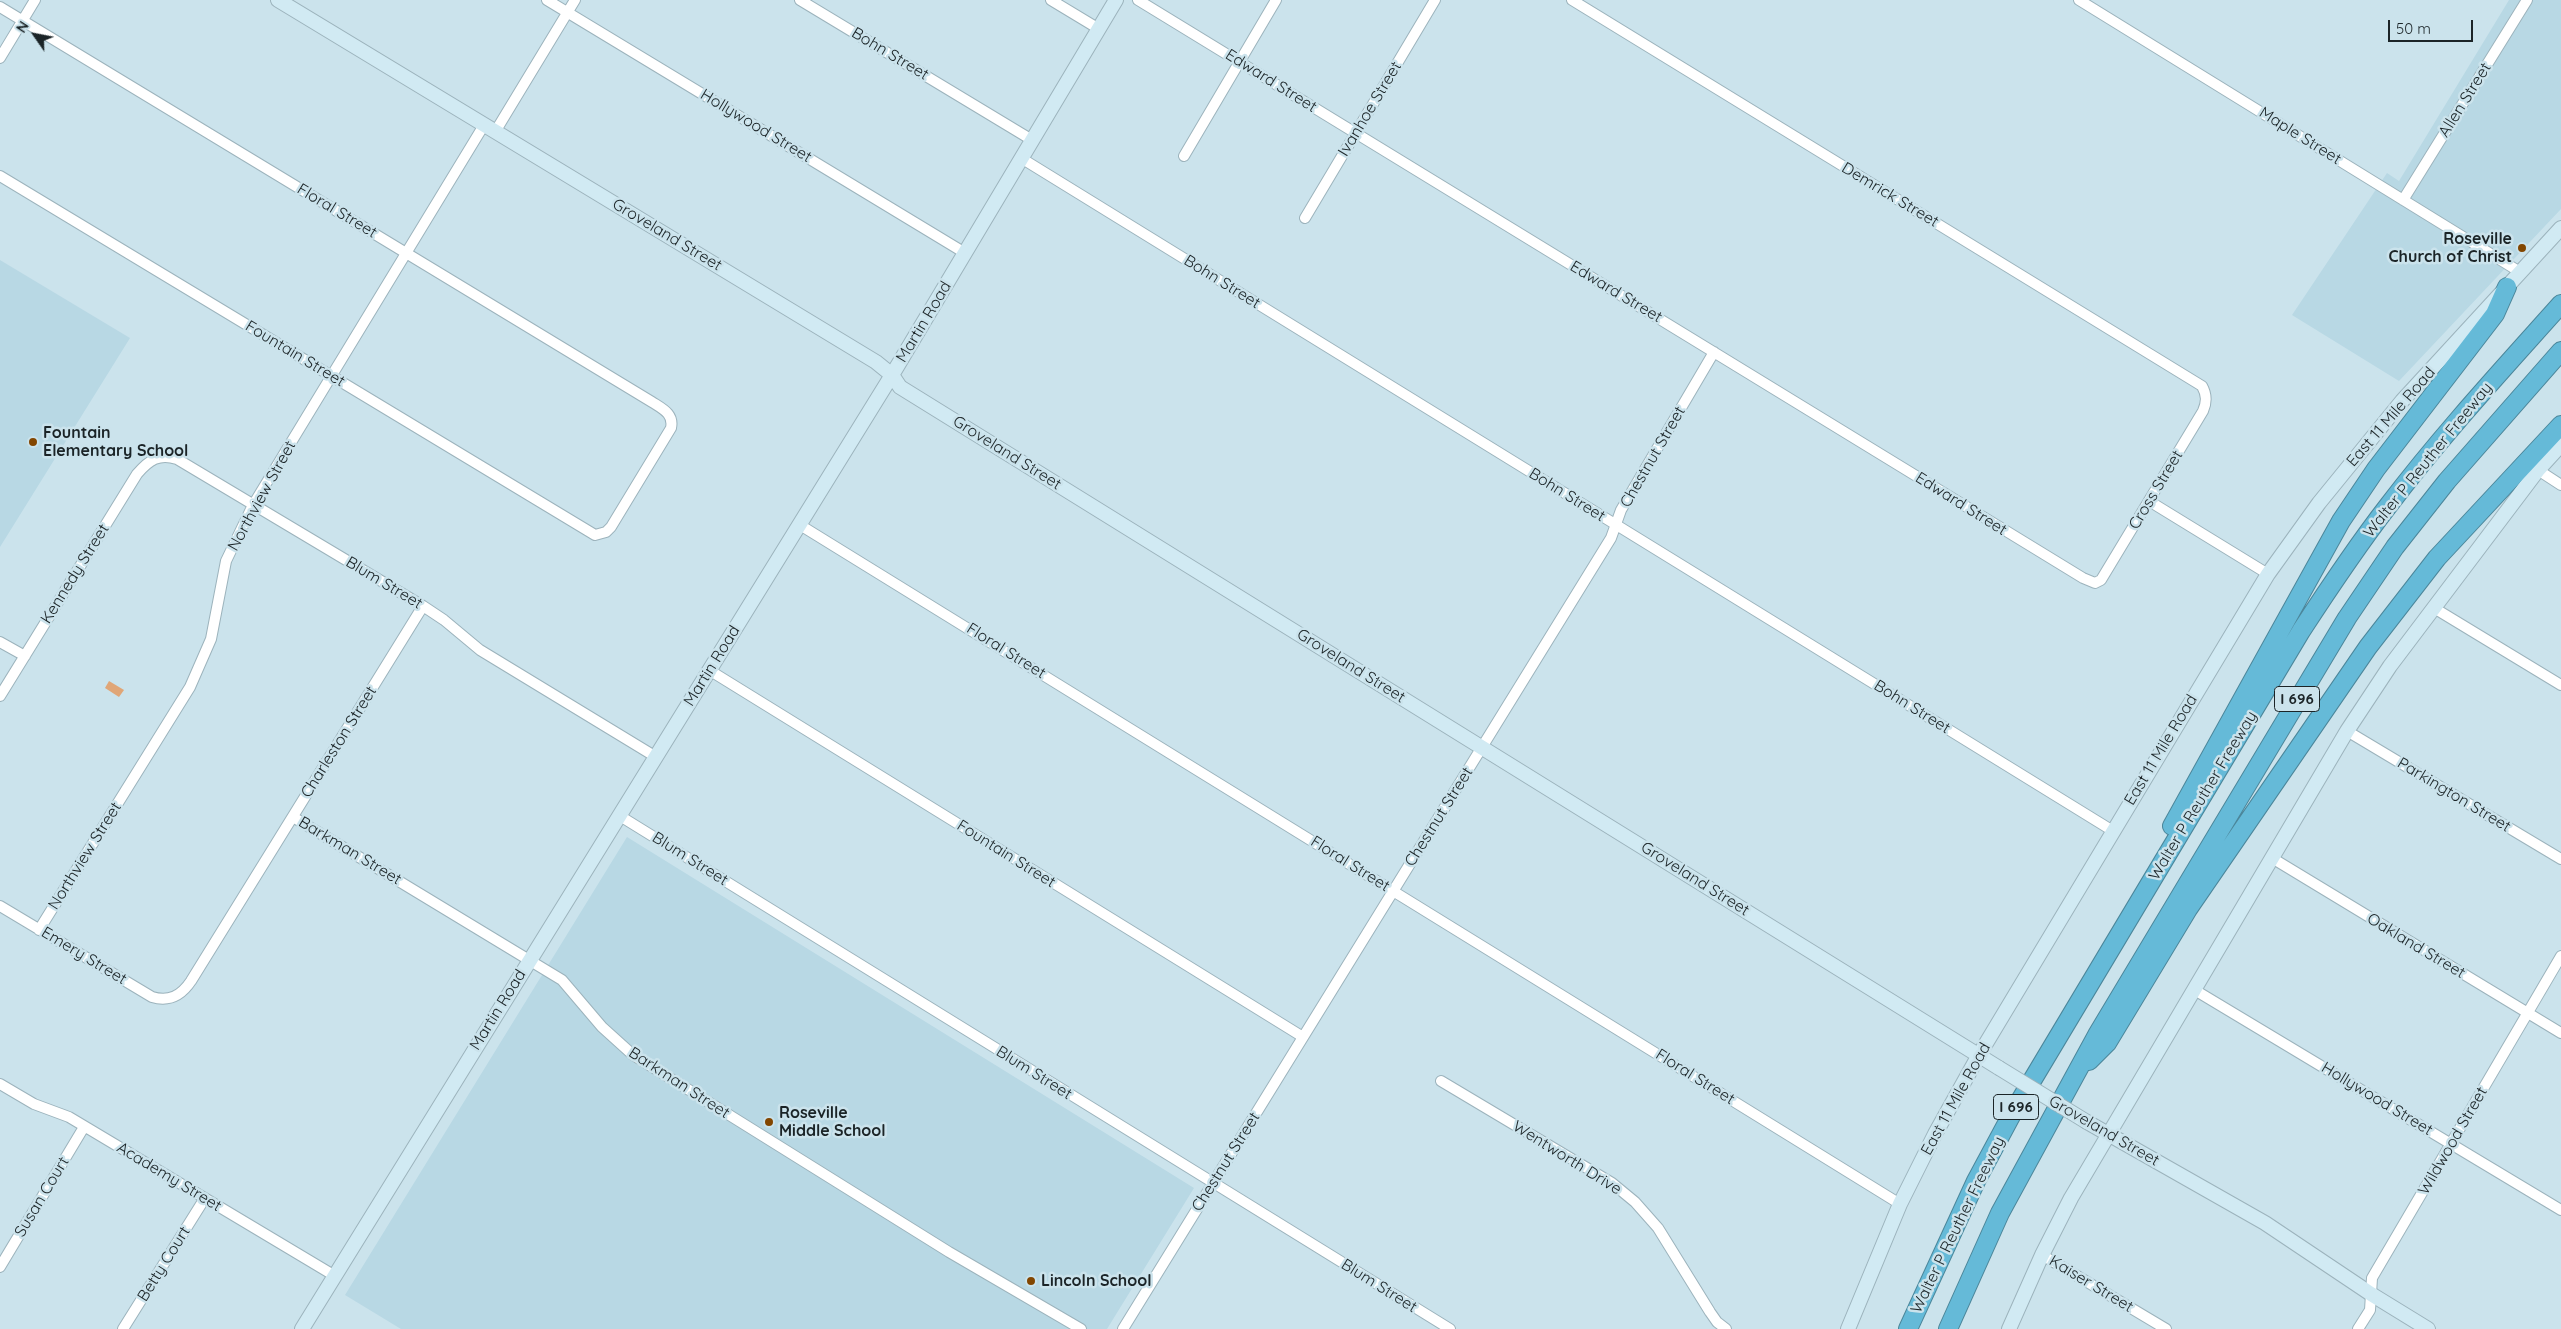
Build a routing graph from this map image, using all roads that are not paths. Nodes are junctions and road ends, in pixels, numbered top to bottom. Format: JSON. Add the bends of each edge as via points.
{"nodes":[{"id":1,"x":35,"y":0,"type":"edge"},
{"id":2,"x":278,"y":0,"type":"edge"},
{"id":3,"x":547,"y":0,"type":"edge"},
{"id":4,"x":575,"y":0,"type":"edge"},
{"id":5,"x":800,"y":0,"type":"edge"},
{"id":6,"x":1051,"y":0,"type":"edge"},
{"id":7,"x":1116,"y":0,"type":"edge"},
{"id":8,"x":1138,"y":0,"type":"edge"},
{"id":9,"x":1276,"y":0,"type":"edge"},
{"id":10,"x":1435,"y":0,"type":"edge"},
{"id":11,"x":1572,"y":0,"type":"edge"},
{"id":12,"x":2079,"y":0,"type":"edge"},
{"id":13,"x":2527,"y":0,"type":"edge"},
{"id":14,"x":1589,"y":4,"type":"edge"},
{"id":15,"x":0,"y":8,"type":"edge"},
{"id":16,"x":567,"y":12,"type":"junction"},
{"id":17,"x":22,"y":21,"type":"junction"},
{"id":18,"x":1099,"y":29,"type":"junction"},
{"id":19,"x":0,"y":58,"type":"edge"},
{"id":20,"x":1240,"y":61,"type":"junction"},
{"id":21,"x":489,"y":128,"type":"junction"},
{"id":22,"x":1356,"y":134,"type":"junction"},
{"id":23,"x":1032,"y":140,"type":"junction"},
{"id":24,"x":1184,"y":156,"type":"dead end"},
{"id":25,"x":1021,"y":158,"type":"junction"},
{"id":26,"x":0,"y":176,"type":"edge"},
{"id":27,"x":2403,"y":200,"type":"junction"},
{"id":28,"x":1304,"y":218,"type":"dead end"},
{"id":29,"x":2561,"y":228,"type":"edge"},
{"id":30,"x":406,"y":253,"type":"junction"},
{"id":31,"x":965,"y":253,"type":"junction"},
{"id":32,"x":2520,"y":272,"type":"junction"},
{"id":33,"x":2507,"y":287,"type":"junction"},
{"id":34,"x":2561,"y":304,"type":"edge"},
{"id":35,"x":2561,"y":351,"type":"edge"},
{"id":36,"x":1714,"y":352,"type":"junction"},
{"id":37,"x":332,"y":376,"type":"junction"},
{"id":38,"x":892,"y":376,"type":"junction"},
{"id":39,"x":2206,"y":392,"type":"joint"},
{"id":40,"x":2561,"y":424,"type":"edge"},
{"id":41,"x":2561,"y":445,"type":"edge"},
{"id":42,"x":156,"y":457,"type":"joint"},
{"id":43,"x":2538,"y":470,"type":"junction"},
{"id":44,"x":2561,"y":485,"type":"edge"},
{"id":45,"x":2149,"y":501,"type":"junction"},
{"id":46,"x":254,"y":505,"type":"junction"},
{"id":47,"x":800,"y":525,"type":"junction"},
{"id":48,"x":1616,"y":525,"type":"junction"},
{"id":49,"x":590,"y":532,"type":"joint"},
{"id":50,"x":2268,"y":574,"type":"junction"},
{"id":51,"x":2095,"y":583,"type":"joint"},
{"id":52,"x":423,"y":606,"type":"junction"},
{"id":53,"x":2434,"y":608,"type":"junction"},
{"id":54,"x":0,"y":642,"type":"edge"},
{"id":55,"x":24,"y":656,"type":"junction"},
{"id":56,"x":709,"y":670,"type":"junction"},
{"id":57,"x":2561,"y":685,"type":"edge"},
{"id":58,"x":0,"y":696,"type":"edge"},
{"id":59,"x":2347,"y":731,"type":"junction"},
{"id":60,"x":1482,"y":748,"type":"junction"},
{"id":61,"x":656,"y":757,"type":"junction"},
{"id":62,"x":620,"y":816,"type":"junction"},
{"id":63,"x":293,"y":817,"type":"junction"},
{"id":64,"x":2113,"y":831,"type":"junction"},
{"id":65,"x":2272,"y":858,"type":"junction"},
{"id":66,"x":2561,"y":859,"type":"edge"},
{"id":67,"x":1394,"y":891,"type":"junction"},
{"id":68,"x":2144,"y":895,"type":"junction"},
{"id":69,"x":0,"y":906,"type":"edge"},
{"id":70,"x":39,"y":930,"type":"junction"},
{"id":71,"x":2561,"y":956,"type":"edge"},
{"id":72,"x":530,"y":959,"type":"junction"},
{"id":73,"x":2194,"y":989,"type":"junction"},
{"id":74,"x":170,"y":999,"type":"joint"},
{"id":75,"x":2528,"y":1012,"type":"junction"},
{"id":76,"x":2561,"y":1032,"type":"edge"},
{"id":77,"x":1303,"y":1037,"type":"junction"},
{"id":78,"x":1979,"y":1055,"type":"junction"},
{"id":79,"x":2075,"y":1076,"type":"junction"},
{"id":80,"x":1441,"y":1081,"type":"dead end"},
{"id":81,"x":0,"y":1084,"type":"edge"},
{"id":82,"x":84,"y":1127,"type":"junction"},
{"id":83,"x":2107,"y":1135,"type":"junction"},
{"id":84,"x":2452,"y":1143,"type":"junction"},
{"id":85,"x":1212,"y":1183,"type":"junction"},
{"id":86,"x":205,"y":1198,"type":"junction"},
{"id":87,"x":1900,"y":1204,"type":"junction"},
{"id":88,"x":2561,"y":1210,"type":"edge"},
{"id":89,"x":2042,"y":1255,"type":"junction"},
{"id":90,"x":0,"y":1267,"type":"edge"},
{"id":91,"x":335,"y":1276,"type":"junction"},
{"id":92,"x":2371,"y":1294,"type":"junction"},
{"id":93,"x":124,"y":1329,"type":"edge"},
{"id":94,"x":302,"y":1329,"type":"edge"},
{"id":95,"x":1081,"y":1329,"type":"edge"},
{"id":96,"x":1123,"y":1329,"type":"edge"},
{"id":97,"x":1450,"y":1329,"type":"edge"},
{"id":98,"x":1726,"y":1329,"type":"edge"},
{"id":99,"x":1848,"y":1329,"type":"edge"},
{"id":100,"x":1908,"y":1329,"type":"edge"},
{"id":101,"x":1948,"y":1329,"type":"edge"},
{"id":102,"x":2009,"y":1329,"type":"edge"},
{"id":103,"x":2166,"y":1329,"type":"edge"},
{"id":104,"x":2358,"y":1329,"type":"edge"},
{"id":105,"x":2428,"y":1329,"type":"edge"}],
"edges":[{"from":1,"to":17,"type":"street"},
{"from":2,"to":21,"type":"street","name":"Groveland Street"},
{"from":3,"to":16,"type":"street","name":"Hollywood Street"},
{"from":4,"to":16,"type":"street","name":"Northview Street"},
{"from":5,"to":23,"type":"street","name":"Bohn Street"},
{"from":6,"to":18,"type":"street"},
{"from":7,"to":18,"type":"street","name":"Martin Road"},
{"from":8,"to":20,"type":"street","name":"Edward Street"},
{"from":9,"to":20,"type":"street"},
{"from":10,"to":22,"type":"street","name":"Ivanhoe Street"},
{"from":11,"to":14,"type":"street","name":"Demrick Street"},
{"from":12,"to":27,"type":"street","name":"Maple Street"},
{"from":13,"to":27,"type":"street","name":"Allen Street"},
{"from":14,"to":39,"type":"street","name":"Demrick Street","via":[[2197,383]]},
{"from":15,"to":17,"type":"street","name":"Floral Street"},
{"from":16,"to":21,"type":"street","name":"Northview Street"},
{"from":16,"to":31,"type":"street","name":"Hollywood Street"},
{"from":17,"to":19,"type":"street"},
{"from":17,"to":30,"type":"street","name":"Floral Street"},
{"from":18,"to":23,"type":"street","name":"Martin Road"},
{"from":20,"to":22,"type":"street","name":"Edward Street"},
{"from":20,"to":24,"type":"street"},
{"from":21,"to":30,"type":"street","name":"Northview Street"},
{"from":21,"to":38,"type":"street","name":"Groveland Street","via":[[876,362]]},
{"from":22,"to":28,"type":"street","name":"Ivanhoe Street"},
{"from":22,"to":36,"type":"street","name":"Edward Street"},
{"from":23,"to":25,"type":"street","name":"Martin Road"},
{"from":25,"to":31,"type":"street","name":"Martin Road"},
{"from":25,"to":48,"type":"street","name":"Bohn Street"},
{"from":26,"to":37,"type":"street","name":"Fountain Street"},
{"from":27,"to":32,"type":"street","name":"Maple Street"},
{"from":29,"to":32,"type":"street","name":"East 11 Mile Road"},
{"from":30,"to":37,"type":"street","name":"Northview Street"},
{"from":30,"to":49,"type":"street","name":"Floral Street","via":[[652,402],[671,418],[670,431],[611,527],[601,534]]},
{"from":31,"to":38,"type":"street","name":"Martin Road"},
{"from":32,"to":33,"type":"street","name":"East 11 Mile Road"},
{"from":33,"to":50,"type":"street","name":"East 11 Mile Road","via":[[2360,451]]},
{"from":33,"to":68,"type":"highway","via":[[2495,314],[2376,469],[2341,521],[2191,789]]},
{"from":34,"to":68,"type":"highway","name":"Walter P Reuther Freeway","number":"I 696","via":[[2436,447],[2347,561],[2301,631]]},
{"from":35,"to":79,"type":"highway","name":"Walter P Reuther Freeway","number":"I 696","via":[[2447,481],[2370,583],[2096,1035]]},
{"from":36,"to":48,"type":"street","name":"Chestnut Street","via":[[1621,510]]},
{"from":36,"to":51,"type":"street","name":"Edward Street"},
{"from":37,"to":46,"type":"street","name":"Northview Street"},
{"from":37,"to":49,"type":"street","name":"Fountain Street"},
{"from":38,"to":47,"type":"street","name":"Martin Road"},
{"from":38,"to":60,"type":"street","name":"Groveland Street","via":[[900,387]]},
{"from":39,"to":45,"type":"street","name":"Cross Street","via":[[2203,411]]},
{"from":40,"to":79,"type":"highway","via":[[2399,605],[2188,909],[2107,1043]]},
{"from":41,"to":43,"type":"street"},
{"from":42,"to":46,"type":"street","name":"Blum Street","via":[[177,459]]},
{"from":42,"to":55,"type":"street","name":"Kennedy Street","via":[[137,474]]},
{"from":43,"to":44,"type":"street"},
{"from":43,"to":53,"type":"street"},
{"from":45,"to":50,"type":"street"},
{"from":45,"to":51,"type":"street","name":"Cross Street","via":[[2105,574]]},
{"from":46,"to":52,"type":"street","name":"Blum Street"},
{"from":46,"to":70,"type":"street","name":"Northview Street","via":[[226,561],[211,639],[190,687]]},
{"from":47,"to":56,"type":"street","name":"Martin Road"},
{"from":47,"to":67,"type":"street","name":"Floral Street"},
{"from":48,"to":60,"type":"street","name":"Chestnut Street"},
{"from":48,"to":64,"type":"street","name":"Bohn Street"},
{"from":50,"to":64,"type":"street","name":"East 11 Mile Road"},
{"from":52,"to":61,"type":"street","name":"Blum Street","via":[[480,650]]},
{"from":52,"to":63,"type":"street","name":"Charleston Street"},
{"from":53,"to":57,"type":"street"},
{"from":53,"to":59,"type":"street"},
{"from":54,"to":55,"type":"street"},
{"from":55,"to":58,"type":"street","name":"Kennedy Street"},
{"from":56,"to":61,"type":"street","name":"Martin Road"},
{"from":56,"to":77,"type":"street","name":"Fountain Street"},
{"from":59,"to":65,"type":"street"},
{"from":59,"to":66,"type":"street","name":"Parkington Street"},
{"from":60,"to":67,"type":"street","name":"Chestnut Street"},
{"from":60,"to":78,"type":"street","name":"Groveland Street"},
{"from":61,"to":62,"type":"street","name":"Martin Road"},
{"from":62,"to":72,"type":"street","name":"Martin Road"},
{"from":62,"to":85,"type":"street","name":"Blum Street"},
{"from":63,"to":72,"type":"street","name":"Barkman Street"},
{"from":63,"to":74,"type":"street","name":"Charleston Street","via":[[186,990]]},
{"from":64,"to":78,"type":"street","name":"East 11 Mile Road"},
{"from":65,"to":73,"type":"street"},
{"from":65,"to":75,"type":"street","name":"Oakland Street"},
{"from":67,"to":77,"type":"street","name":"Chestnut Street"},
{"from":67,"to":87,"type":"street","name":"Floral Street"},
{"from":68,"to":100,"type":"highway","name":"Walter P Reuther Freeway","number":"I 696","via":[[2007,1122],[1976,1181]]},
{"from":69,"to":70,"type":"street","name":"Emery Street"},
{"from":70,"to":74,"type":"street","name":"Emery Street","via":[[152,997]]},
{"from":71,"to":75,"type":"street","name":"Wildwood Street"},
{"from":72,"to":91,"type":"street","name":"Martin Road"},
{"from":72,"to":95,"type":"street","name":"Barkman Street","via":[[562,980],[602,1027],[633,1055],[942,1248]]},
{"from":73,"to":83,"type":"street"},
{"from":73,"to":84,"type":"street","name":"Hollywood Street"},
{"from":75,"to":76,"type":"street","name":"Oakland Street"},
{"from":75,"to":84,"type":"street","name":"Wildwood Street"},
{"from":77,"to":85,"type":"street","name":"Chestnut Street"},
{"from":78,"to":83,"type":"street","name":"Groveland Street","bridge":true},
{"from":78,"to":87,"type":"street","name":"East 11 Mile Road"},
{"from":79,"to":101,"type":"highway","name":"Walter P Reuther Freeway","number":"I 696","via":[[2004,1205]]},
{"from":80,"to":98,"type":"street","name":"Wentworth Drive","via":[[1606,1180],[1635,1202],[1658,1228],[1710,1312]]},
{"from":81,"to":82,"type":"street","name":"Academy Street"},
{"from":82,"to":86,"type":"street","name":"Academy Street"},
{"from":82,"to":90,"type":"street","name":"Susan Court"},
{"from":83,"to":89,"type":"street"},
{"from":83,"to":92,"type":"street","name":"Groveland Street","via":[[2265,1222]]},
{"from":84,"to":88,"type":"street","name":"Hollywood Street"},
{"from":84,"to":92,"type":"street","name":"Wildwood Street","via":[[2371,1280]]},
{"from":85,"to":96,"type":"street","name":"Chestnut Street"},
{"from":85,"to":97,"type":"street","name":"Blum Street"},
{"from":86,"to":91,"type":"street","name":"Academy Street"},
{"from":86,"to":93,"type":"street","name":"Betty Court"},
{"from":87,"to":99,"type":"street","name":"East 11 Mile Road"},
{"from":89,"to":102,"type":"street"},
{"from":89,"to":103,"type":"street","name":"Kaiser Street"},
{"from":91,"to":94,"type":"street","name":"Martin Road"},
{"from":92,"to":104,"type":"street","name":"Wildwood Street","via":[[2370,1310]]},
{"from":92,"to":105,"type":"street","name":"Groveland Street"}]}
